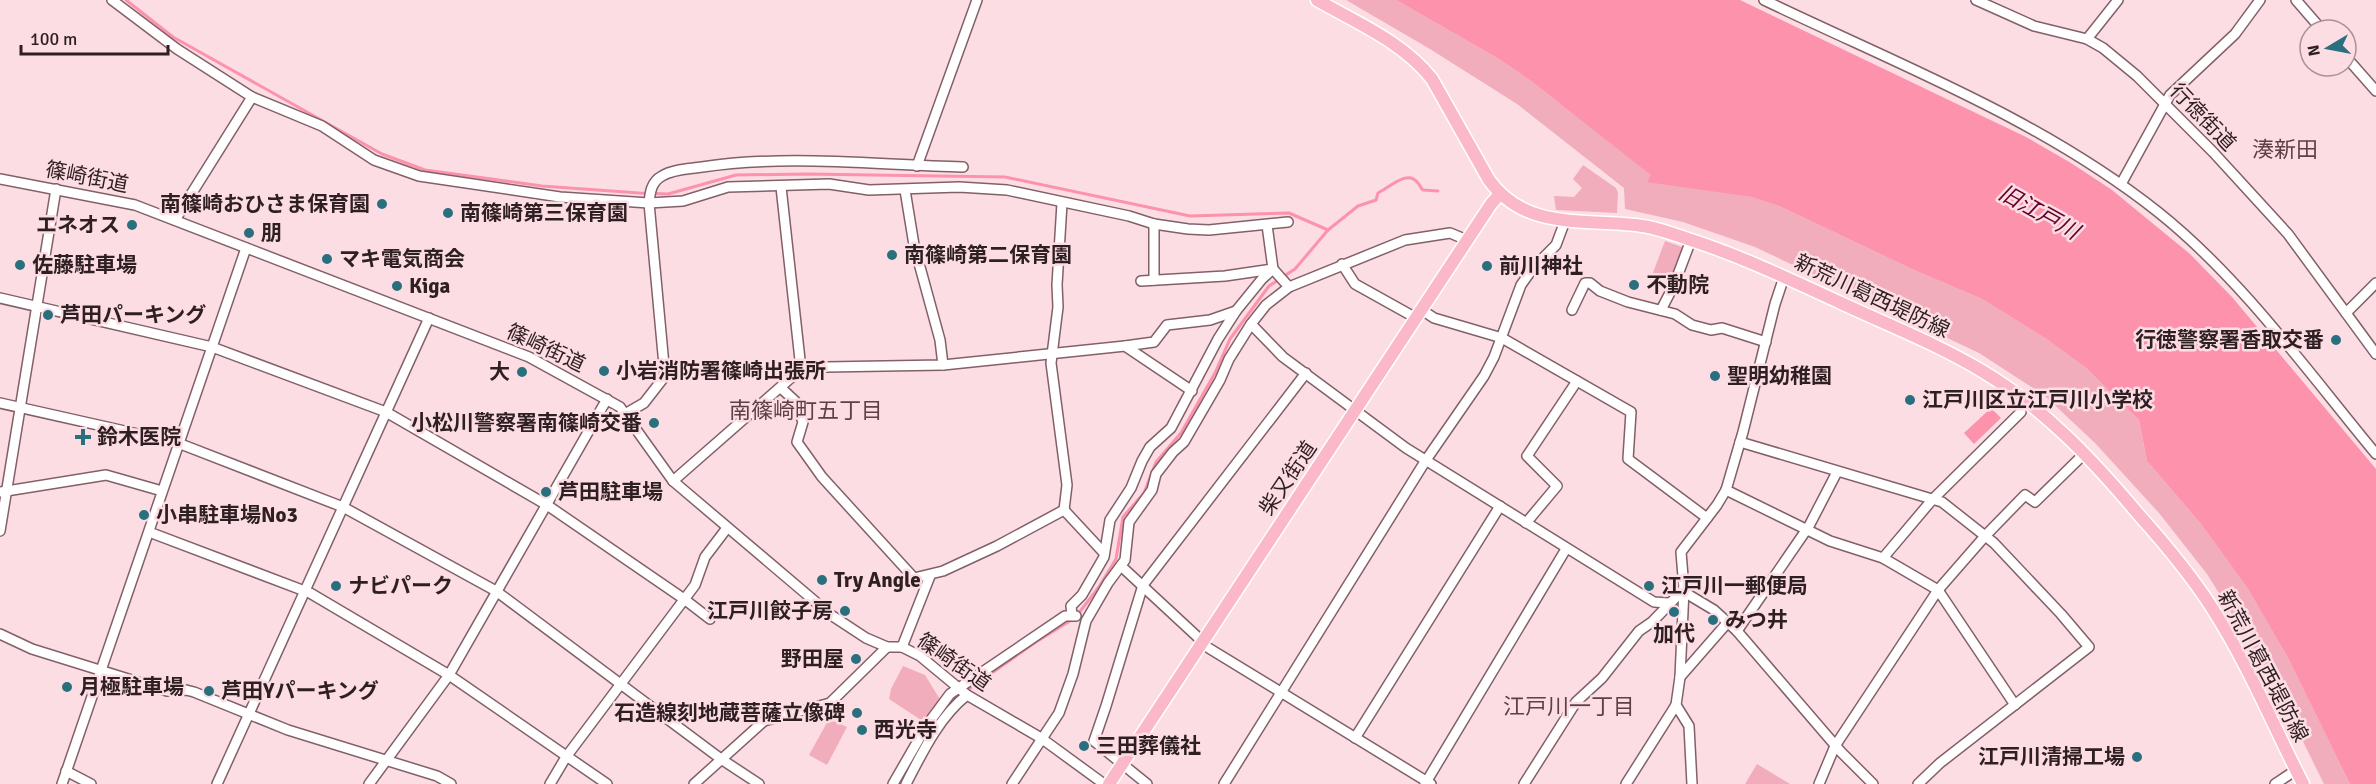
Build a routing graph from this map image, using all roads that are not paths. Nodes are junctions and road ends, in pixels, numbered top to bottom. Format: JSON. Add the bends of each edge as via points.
{"nodes":[{"id":1,"x":112,"y":0,"type":"edge"},
{"id":2,"x":977,"y":0,"type":"edge"},
{"id":3,"x":1317,"y":0,"type":"edge"},
{"id":4,"x":1764,"y":0,"type":"edge"},
{"id":5,"x":1976,"y":0,"type":"edge"},
{"id":6,"x":2118,"y":0,"type":"edge"},
{"id":7,"x":2260,"y":0,"type":"edge"},
{"id":8,"x":2296,"y":0,"type":"edge"},
{"id":9,"x":2312,"y":18,"type":"edge"},
{"id":10,"x":2087,"y":39,"type":"junction"},
{"id":11,"x":2358,"y":70,"type":"edge"},
{"id":12,"x":2376,"y":90,"type":"edge"},
{"id":13,"x":252,"y":97,"type":"junction"},
{"id":14,"x":2165,"y":103,"type":"junction"},
{"id":15,"x":917,"y":166,"type":"junction"},
{"id":16,"x":963,"y":167,"type":"dead end"},
{"id":17,"x":0,"y":178,"type":"edge"},
{"id":18,"x":2121,"y":184,"type":"junction"},
{"id":19,"x":781,"y":187,"type":"junction"},
{"id":20,"x":56,"y":189,"type":"junction"},
{"id":21,"x":905,"y":190,"type":"junction"},
{"id":22,"x":1500,"y":194,"type":"junction"},
{"id":23,"x":649,"y":203,"type":"junction"},
{"id":24,"x":1062,"y":203,"type":"junction"},
{"id":25,"x":175,"y":220,"type":"junction"},
{"id":26,"x":1565,"y":220,"type":"junction"},
{"id":27,"x":1288,"y":222,"type":"dead end"},
{"id":28,"x":1154,"y":224,"type":"junction"},
{"id":29,"x":1267,"y":225,"type":"junction"},
{"id":30,"x":1467,"y":240,"type":"junction"},
{"id":31,"x":1691,"y":240,"type":"junction"},
{"id":32,"x":246,"y":248,"type":"junction"},
{"id":33,"x":1342,"y":264,"type":"junction"},
{"id":34,"x":1273,"y":269,"type":"junction"},
{"id":35,"x":1784,"y":277,"type":"junction"},
{"id":36,"x":1154,"y":280,"type":"junction"},
{"id":37,"x":1141,"y":281,"type":"dead end"},
{"id":38,"x":2376,"y":284,"type":"edge"},
{"id":39,"x":1289,"y":287,"type":"junction"},
{"id":40,"x":0,"y":298,"type":"edge"},
{"id":41,"x":38,"y":306,"type":"junction"},
{"id":42,"x":1572,"y":310,"type":"dead end"},
{"id":43,"x":1661,"y":310,"type":"junction"},
{"id":44,"x":1236,"y":311,"type":"junction"},
{"id":45,"x":2346,"y":313,"type":"junction"},
{"id":46,"x":1419,"y":314,"type":"junction"},
{"id":47,"x":429,"y":318,"type":"junction"},
{"id":48,"x":1251,"y":324,"type":"junction"},
{"id":49,"x":1502,"y":338,"type":"junction"},
{"id":50,"x":1766,"y":342,"type":"junction"},
{"id":51,"x":1125,"y":346,"type":"junction"},
{"id":52,"x":212,"y":347,"type":"junction"},
{"id":53,"x":1053,"y":354,"type":"junction"},
{"id":54,"x":2376,"y":354,"type":"edge"},
{"id":55,"x":943,"y":365,"type":"junction"},
{"id":56,"x":801,"y":369,"type":"junction"},
{"id":57,"x":1306,"y":373,"type":"junction"},
{"id":58,"x":1577,"y":381,"type":"junction"},
{"id":59,"x":781,"y":388,"type":"junction"},
{"id":60,"x":1192,"y":391,"type":"junction"},
{"id":61,"x":608,"y":399,"type":"junction"},
{"id":62,"x":0,"y":403,"type":"edge"},
{"id":63,"x":20,"y":408,"type":"junction"},
{"id":64,"x":1356,"y":411,"type":"junction"},
{"id":65,"x":387,"y":412,"type":"junction"},
{"id":66,"x":2021,"y":412,"type":"dead end"},
{"id":67,"x":625,"y":414,"type":"junction"},
{"id":68,"x":1740,"y":442,"type":"junction"},
{"id":69,"x":178,"y":443,"type":"junction"},
{"id":70,"x":2085,"y":453,"type":"junction"},
{"id":71,"x":2376,"y":454,"type":"edge"},
{"id":72,"x":1426,"y":460,"type":"junction"},
{"id":73,"x":1837,"y":472,"type":"junction"},
{"id":74,"x":673,"y":481,"type":"junction"},
{"id":75,"x":1726,"y":490,"type":"junction"},
{"id":76,"x":162,"y":491,"type":"junction"},
{"id":77,"x":3,"y":492,"type":"edge"},
{"id":78,"x":1932,"y":500,"type":"junction"},
{"id":79,"x":547,"y":505,"type":"junction"},
{"id":80,"x":1500,"y":506,"type":"junction"},
{"id":81,"x":343,"y":507,"type":"junction"},
{"id":82,"x":1064,"y":510,"type":"junction"},
{"id":83,"x":1707,"y":518,"type":"junction"},
{"id":84,"x":1526,"y":523,"type":"junction"},
{"id":85,"x":727,"y":528,"type":"junction"},
{"id":86,"x":1805,"y":530,"type":"junction"},
{"id":87,"x":0,"y":531,"type":"edge"},
{"id":88,"x":149,"y":532,"type":"junction"},
{"id":89,"x":1986,"y":536,"type":"junction"},
{"id":90,"x":1566,"y":549,"type":"junction"},
{"id":91,"x":1104,"y":553,"type":"junction"},
{"id":92,"x":1883,"y":558,"type":"junction"},
{"id":93,"x":1121,"y":566,"type":"junction"},
{"id":94,"x":930,"y":576,"type":"junction"},
{"id":95,"x":1143,"y":585,"type":"junction"},
{"id":96,"x":1684,"y":589,"type":"junction"},
{"id":97,"x":1938,"y":590,"type":"junction"},
{"id":98,"x":305,"y":591,"type":"junction"},
{"id":99,"x":496,"y":591,"type":"junction"},
{"id":100,"x":684,"y":599,"type":"junction"},
{"id":101,"x":1668,"y":603,"type":"junction"},
{"id":102,"x":1072,"y":615,"type":"junction"},
{"id":103,"x":710,"y":620,"type":"dead end"},
{"id":104,"x":1086,"y":621,"type":"junction"},
{"id":105,"x":1728,"y":622,"type":"junction"},
{"id":106,"x":1737,"y":631,"type":"junction"},
{"id":107,"x":0,"y":634,"type":"edge"},
{"id":108,"x":1202,"y":643,"type":"junction"},
{"id":109,"x":887,"y":647,"type":"junction"},
{"id":110,"x":902,"y":647,"type":"junction"},
{"id":111,"x":102,"y":670,"type":"junction"},
{"id":112,"x":449,"y":675,"type":"junction"},
{"id":113,"x":1680,"y":677,"type":"junction"},
{"id":114,"x":621,"y":683,"type":"junction"},
{"id":115,"x":964,"y":692,"type":"junction"},
{"id":116,"x":1282,"y":693,"type":"junction"},
{"id":117,"x":1676,"y":705,"type":"junction"},
{"id":118,"x":2015,"y":705,"type":"junction"},
{"id":119,"x":249,"y":716,"type":"junction"},
{"id":120,"x":1041,"y":738,"type":"junction"},
{"id":121,"x":1355,"y":738,"type":"junction"},
{"id":122,"x":1835,"y":746,"type":"junction"},
{"id":123,"x":566,"y":757,"type":"junction"},
{"id":124,"x":721,"y":759,"type":"junction"},
{"id":125,"x":387,"y":760,"type":"junction"},
{"id":126,"x":1122,"y":763,"type":"junction"},
{"id":127,"x":2296,"y":770,"type":"junction"},
{"id":128,"x":66,"y":771,"type":"junction"},
{"id":129,"x":1428,"y":783,"type":"edge"},
{"id":130,"x":62,"y":784,"type":"edge"},
{"id":131,"x":91,"y":784,"type":"edge"},
{"id":132,"x":218,"y":784,"type":"edge"},
{"id":133,"x":369,"y":784,"type":"edge"},
{"id":134,"x":451,"y":784,"type":"edge"},
{"id":135,"x":550,"y":784,"type":"edge"},
{"id":136,"x":608,"y":784,"type":"edge"},
{"id":137,"x":694,"y":784,"type":"edge"},
{"id":138,"x":759,"y":784,"type":"edge"},
{"id":139,"x":893,"y":784,"type":"edge"},
{"id":140,"x":906,"y":784,"type":"edge"},
{"id":141,"x":1012,"y":784,"type":"edge"},
{"id":142,"x":1104,"y":784,"type":"edge"},
{"id":143,"x":1109,"y":784,"type":"edge"},
{"id":144,"x":1147,"y":784,"type":"edge"},
{"id":145,"x":1224,"y":784,"type":"edge"},
{"id":146,"x":1524,"y":784,"type":"edge"},
{"id":147,"x":1626,"y":784,"type":"edge"},
{"id":148,"x":1692,"y":784,"type":"edge"},
{"id":149,"x":1819,"y":784,"type":"edge"},
{"id":150,"x":1874,"y":784,"type":"edge"},
{"id":151,"x":1918,"y":784,"type":"edge"},
{"id":152,"x":2275,"y":784,"type":"edge"},
{"id":153,"x":2303,"y":784,"type":"edge"}],
"edges":[{"from":1,"to":13,"type":"street","via":[[177,49]]},
{"from":2,"to":15,"type":"street"},
{"from":3,"to":22,"type":"main road","name":"新荒川葛西堤防線","via":[[1394,44],[1420,64]]},
{"from":4,"to":18,"type":"street","via":[[1994,108]]},
{"from":5,"to":10,"type":"street","name":"行徳街道","via":[[2034,26]]},
{"from":6,"to":10,"type":"street"},
{"from":7,"to":14,"type":"street","via":[[2235,34]]},
{"from":8,"to":9,"type":"street"},
{"from":10,"to":14,"type":"street","name":"行徳街道","via":[[2126,66]]},
{"from":11,"to":12,"type":"street"},
{"from":13,"to":23,"type":"street","via":[[322,126],[374,160],[419,176],[560,197]]},
{"from":13,"to":25,"type":"street"},
{"from":14,"to":18,"type":"street"},
{"from":14,"to":45,"type":"street","name":"行徳街道","via":[[2288,234]]},
{"from":15,"to":16,"type":"street"},
{"from":15,"to":23,"type":"street","via":[[820,160],[717,165],[662,176],[651,188]]},
{"from":17,"to":20,"type":"street","name":"篠崎街道"},
{"from":18,"to":71,"type":"street","via":[[2173,225],[2235,285]]},
{"from":19,"to":21,"type":"street","via":[[829,184]]},
{"from":19,"to":23,"type":"street","via":[[728,187],[683,201]]},
{"from":19,"to":56,"type":"street"},
{"from":20,"to":25,"type":"street","name":"篠崎街道","via":[[135,205]]},
{"from":20,"to":41,"type":"street"},
{"from":21,"to":24,"type":"street","via":[[1007,190]]},
{"from":21,"to":55,"type":"street"},
{"from":22,"to":26,"type":"main road","name":"新荒川葛西堤防線","via":[[1536,216]]},
{"from":22,"to":30,"type":"main road","name":"柴又街道"},
{"from":23,"to":67,"type":"street","via":[[665,376],[644,403]]},
{"from":24,"to":28,"type":"street"},
{"from":24,"to":53,"type":"street"},
{"from":25,"to":32,"type":"street","name":"篠崎街道"},
{"from":26,"to":31,"type":"main road","name":"新荒川葛西堤防線","via":[[1646,226]]},
{"from":26,"to":49,"type":"street","via":[[1556,245],[1521,285]]},
{"from":27,"to":29,"type":"street"},
{"from":28,"to":29,"type":"street","via":[[1209,230]]},
{"from":28,"to":36,"type":"street"},
{"from":29,"to":34,"type":"street"},
{"from":30,"to":33,"type":"street","via":[[1450,233],[1412,239]]},
{"from":30,"to":46,"type":"main road","name":"柴又街道"},
{"from":31,"to":35,"type":"main road","name":"新荒川葛西堤防線"},
{"from":31,"to":43,"type":"street"},
{"from":32,"to":47,"type":"street","name":"篠崎街道"},
{"from":32,"to":52,"type":"street"},
{"from":33,"to":39,"type":"street"},
{"from":33,"to":46,"type":"street","via":[[1355,284]]},
{"from":34,"to":36,"type":"street"},
{"from":34,"to":39,"type":"street"},
{"from":34,"to":44,"type":"street"},
{"from":35,"to":50,"type":"street"},
{"from":35,"to":70,"type":"main road","name":"新荒川葛西堤防線","via":[[1982,371],[2031,405]]},
{"from":36,"to":37,"type":"street"},
{"from":38,"to":45,"type":"street"},
{"from":39,"to":48,"type":"street","via":[[1266,305]]},
{"from":40,"to":41,"type":"street"},
{"from":41,"to":52,"type":"street"},
{"from":41,"to":63,"type":"street"},
{"from":42,"to":43,"type":"street","via":[[1585,283],[1590,283],[1628,302]]},
{"from":43,"to":50,"type":"street","via":[[1692,325],[1722,328]]},
{"from":44,"to":51,"type":"street","via":[[1210,320],[1167,325],[1154,342]]},
{"from":44,"to":60,"type":"street"},
{"from":45,"to":54,"type":"street","name":"行徳街道"},
{"from":46,"to":49,"type":"street"},
{"from":46,"to":64,"type":"main road","name":"柴又街道"},
{"from":47,"to":61,"type":"street","name":"篠崎街道","via":[[529,357]]},
{"from":47,"to":65,"type":"street"},
{"from":48,"to":57,"type":"street","via":[[1283,357]]},
{"from":48,"to":93,"type":"street","via":[[1184,442],[1156,474],[1152,490],[1129,522]]},
{"from":49,"to":58,"type":"street"},
{"from":49,"to":72,"type":"street","via":[[1484,376]]},
{"from":50,"to":68,"type":"street"},
{"from":51,"to":53,"type":"street"},
{"from":51,"to":60,"type":"street"},
{"from":52,"to":65,"type":"street"},
{"from":52,"to":69,"type":"street"},
{"from":53,"to":55,"type":"street"},
{"from":53,"to":82,"type":"street","via":[[1067,485]]},
{"from":55,"to":56,"type":"street"},
{"from":56,"to":59,"type":"street"},
{"from":57,"to":64,"type":"street"},
{"from":57,"to":95,"type":"street"},
{"from":58,"to":83,"type":"street","via":[[1631,412],[1628,459]]},
{"from":58,"to":84,"type":"street","via":[[1527,456],[1557,486]]},
{"from":59,"to":74,"type":"street"},
{"from":59,"to":94,"type":"street","via":[[795,401],[803,422],[797,442],[822,477],[914,578]]},
{"from":60,"to":91,"type":"street","via":[[1171,428],[1150,447],[1142,461],[1131,488],[1110,520]]},
{"from":61,"to":67,"type":"street","name":"篠崎街道"},
{"from":61,"to":79,"type":"street"},
{"from":62,"to":63,"type":"street"},
{"from":63,"to":69,"type":"street"},
{"from":63,"to":77,"type":"street"},
{"from":64,"to":72,"type":"street"},
{"from":64,"to":108,"type":"main road","name":"柴又街道"},
{"from":65,"to":79,"type":"street"},
{"from":65,"to":81,"type":"street"},
{"from":66,"to":78,"type":"street"},
{"from":67,"to":74,"type":"street","name":"篠崎街道"},
{"from":68,"to":73,"type":"street"},
{"from":68,"to":75,"type":"street"},
{"from":69,"to":76,"type":"street"},
{"from":69,"to":81,"type":"street"},
{"from":70,"to":89,"type":"street","via":[[2035,502],[2025,495]]},
{"from":70,"to":127,"type":"main road","name":"新荒川葛西堤防線","via":[[2166,546],[2211,606],[2250,674]]},
{"from":72,"to":80,"type":"street"},
{"from":72,"to":116,"type":"street"},
{"from":73,"to":78,"type":"street"},
{"from":73,"to":86,"type":"street"},
{"from":74,"to":85,"type":"street","name":"篠崎街道"},
{"from":75,"to":83,"type":"street"},
{"from":75,"to":86,"type":"street"},
{"from":76,"to":77,"type":"street","via":[[106,475]]},
{"from":76,"to":88,"type":"street"},
{"from":77,"to":87,"type":"street"},
{"from":78,"to":89,"type":"street","via":[[1942,501]]},
{"from":78,"to":92,"type":"street"},
{"from":79,"to":99,"type":"street"},
{"from":79,"to":100,"type":"street"},
{"from":80,"to":84,"type":"street"},
{"from":80,"to":121,"type":"street"},
{"from":81,"to":98,"type":"street"},
{"from":81,"to":99,"type":"street"},
{"from":82,"to":91,"type":"street"},
{"from":82,"to":94,"type":"street"},
{"from":83,"to":96,"type":"street","via":[[1681,552]]},
{"from":84,"to":90,"type":"street"},
{"from":85,"to":100,"type":"street","via":[[705,557],[695,585]]},
{"from":85,"to":109,"type":"street","name":"篠崎街道","via":[[831,615]]},
{"from":86,"to":92,"type":"street"},
{"from":86,"to":106,"type":"street"},
{"from":88,"to":98,"type":"street"},
{"from":88,"to":111,"type":"street"},
{"from":89,"to":97,"type":"street"},
{"from":89,"to":118,"type":"street","via":[[2089,647]]},
{"from":90,"to":101,"type":"street","via":[[1654,602]]},
{"from":90,"to":129,"type":"street"},
{"from":91,"to":102,"type":"street","via":[[1082,595],[1071,606]]},
{"from":92,"to":97,"type":"street"},
{"from":93,"to":95,"type":"street"},
{"from":93,"to":104,"type":"street"},
{"from":94,"to":110,"type":"street"},
{"from":95,"to":108,"type":"street"},
{"from":95,"to":126,"type":"street","via":[[1094,741]]},
{"from":96,"to":101,"type":"street"},
{"from":96,"to":105,"type":"street"},
{"from":96,"to":113,"type":"street"},
{"from":97,"to":118,"type":"street"},
{"from":97,"to":122,"type":"street"},
{"from":98,"to":112,"type":"street"},
{"from":98,"to":119,"type":"street"},
{"from":99,"to":112,"type":"street"},
{"from":99,"to":114,"type":"street"},
{"from":100,"to":103,"type":"street"},
{"from":100,"to":114,"type":"street"},
{"from":101,"to":146,"type":"street","via":[[1576,702]]},
{"from":102,"to":104,"type":"street"},
{"from":102,"to":115,"type":"street","via":[[1027,641]]},
{"from":104,"to":120,"type":"street","via":[[1059,713]]},
{"from":105,"to":106,"type":"street"},
{"from":105,"to":113,"type":"street"},
{"from":106,"to":122,"type":"street"},
{"from":107,"to":111,"type":"street","via":[[32,649]]},
{"from":108,"to":116,"type":"street"},
{"from":108,"to":126,"type":"main road","name":"柴又街道"},
{"from":109,"to":110,"type":"street","name":"篠崎街道"},
{"from":109,"to":124,"type":"street","via":[[830,703],[764,721]]},
{"from":110,"to":115,"type":"street","name":"篠崎街道","via":[[920,656]]},
{"from":111,"to":119,"type":"street","via":[[167,691],[194,692]]},
{"from":111,"to":128,"type":"street"},
{"from":112,"to":123,"type":"street"},
{"from":112,"to":125,"type":"street"},
{"from":113,"to":117,"type":"street"},
{"from":114,"to":123,"type":"street"},
{"from":114,"to":124,"type":"street"},
{"from":115,"to":120,"type":"street","name":"篠崎街道"},
{"from":115,"to":139,"type":"street","via":[[950,694],[927,724]]},
{"from":115,"to":140,"type":"street","via":[[935,732]]},
{"from":116,"to":121,"type":"street"},
{"from":116,"to":145,"type":"street"},
{"from":117,"to":147,"type":"street"},
{"from":117,"to":148,"type":"street","via":[[1689,726]]},
{"from":118,"to":151,"type":"street"},
{"from":119,"to":125,"type":"street"},
{"from":119,"to":132,"type":"street"},
{"from":120,"to":141,"type":"street"},
{"from":120,"to":142,"type":"street","name":"篠崎街道"},
{"from":121,"to":129,"type":"street"},
{"from":122,"to":149,"type":"street"},
{"from":122,"to":150,"type":"street"},
{"from":123,"to":135,"type":"street"},
{"from":123,"to":136,"type":"street"},
{"from":124,"to":137,"type":"street"},
{"from":124,"to":138,"type":"street"},
{"from":125,"to":133,"type":"street"},
{"from":125,"to":134,"type":"street"},
{"from":126,"to":143,"type":"main road","name":"柴又街道"},
{"from":126,"to":144,"type":"street"},
{"from":127,"to":152,"type":"street"},
{"from":127,"to":153,"type":"main road","name":"新荒川葛西堤防線"},
{"from":128,"to":130,"type":"street"},
{"from":128,"to":131,"type":"street"}]}
